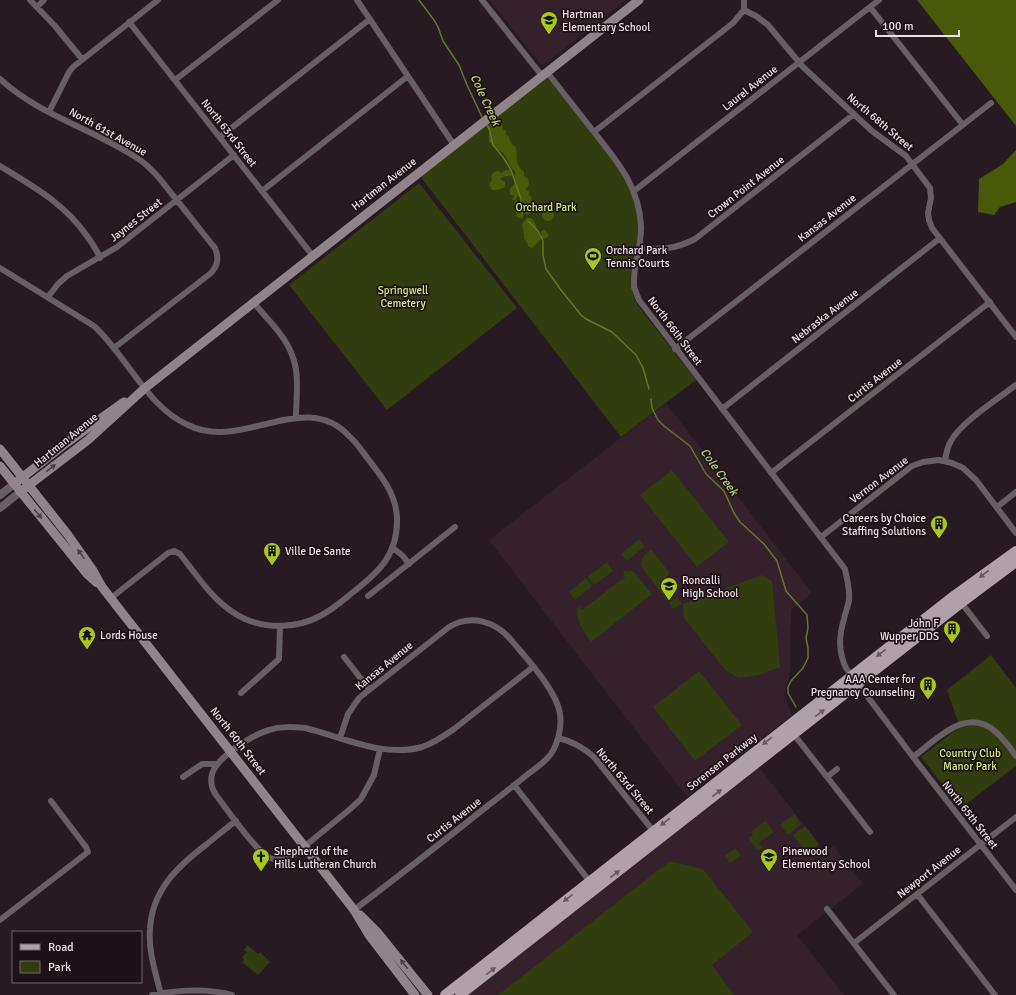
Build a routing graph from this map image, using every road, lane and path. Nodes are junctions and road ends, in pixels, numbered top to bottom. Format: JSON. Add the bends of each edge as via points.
{"nodes":[{"id":1,"x":30,"y":0,"type":"edge"},
{"id":2,"x":44,"y":0,"type":"edge"},
{"id":3,"x":158,"y":0,"type":"edge"},
{"id":4,"x":278,"y":0,"type":"edge"},
{"id":5,"x":358,"y":0,"type":"edge"},
{"id":6,"x":482,"y":0,"type":"edge"},
{"id":7,"x":639,"y":0,"type":"edge"},
{"id":8,"x":744,"y":0,"type":"edge"},
{"id":9,"x":879,"y":0,"type":"edge"},
{"id":10,"x":37,"y":7,"type":"junction"},
{"id":11,"x":870,"y":7,"type":"junction"},
{"id":12,"x":744,"y":10,"type":"junction"},
{"id":13,"x":370,"y":19,"type":"junction"},
{"id":14,"x":129,"y":22,"type":"junction"},
{"id":15,"x":82,"y":59,"type":"junction"},
{"id":16,"x":799,"y":63,"type":"junction"},
{"id":17,"x":545,"y":74,"type":"junction"},
{"id":18,"x":408,"y":76,"type":"junction"},
{"id":19,"x":0,"y":79,"type":"edge"},
{"id":20,"x":175,"y":80,"type":"junction"},
{"id":21,"x":991,"y":103,"type":"dead end"},
{"id":22,"x":49,"y":112,"type":"junction"},
{"id":23,"x":854,"y":114,"type":"junction"},
{"id":24,"x":963,"y":125,"type":"junction"},
{"id":25,"x":594,"y":132,"type":"junction"},
{"id":26,"x":220,"y":137,"type":"junction"},
{"id":27,"x":454,"y":145,"type":"junction"},
{"id":28,"x":234,"y":156,"type":"junction"},
{"id":29,"x":913,"y":164,"type":"junction"},
{"id":30,"x":0,"y":166,"type":"edge"},
{"id":31,"x":262,"y":191,"type":"junction"},
{"id":32,"x":634,"y":191,"type":"junction"},
{"id":33,"x":177,"y":200,"type":"junction"},
{"id":34,"x":940,"y":238,"type":"junction"},
{"id":35,"x":639,"y":248,"type":"junction"},
{"id":36,"x":313,"y":256,"type":"junction"},
{"id":37,"x":100,"y":258,"type":"junction"},
{"id":38,"x":0,"y":268,"type":"edge"},
{"id":39,"x":48,"y":297,"type":"junction"},
{"id":40,"x":253,"y":302,"type":"junction"},
{"id":41,"x":990,"y":302,"type":"junction"},
{"id":42,"x":1016,"y":336,"type":"edge"},
{"id":43,"x":114,"y":348,"type":"junction"},
{"id":44,"x":676,"y":349,"type":"junction"},
{"id":45,"x":1016,"y":385,"type":"edge"},
{"id":46,"x":145,"y":388,"type":"junction"},
{"id":47,"x":722,"y":409,"type":"junction"},
{"id":48,"x":296,"y":418,"type":"junction"},
{"id":49,"x":0,"y":449,"type":"edge"},
{"id":50,"x":944,"y":461,"type":"junction"},
{"id":51,"x":0,"y":466,"type":"edge"},
{"id":52,"x":772,"y":473,"type":"junction"},
{"id":53,"x":23,"y":477,"type":"junction"},
{"id":54,"x":14,"y":484,"type":"junction"},
{"id":55,"x":29,"y":485,"type":"junction"},
{"id":56,"x":20,"y":492,"type":"junction"},
{"id":57,"x":1016,"y":492,"type":"edge"},
{"id":58,"x":0,"y":495,"type":"edge"},
{"id":59,"x":997,"y":507,"type":"junction"},
{"id":60,"x":0,"y":508,"type":"edge"},
{"id":61,"x":455,"y":528,"type":"dead end"},
{"id":62,"x":1016,"y":533,"type":"edge"},
{"id":63,"x":821,"y":537,"type":"junction"},
{"id":64,"x":393,"y":548,"type":"junction"},
{"id":65,"x":1016,"y":551,"type":"edge"},
{"id":66,"x":1016,"y":562,"type":"edge"},
{"id":67,"x":409,"y":564,"type":"junction"},
{"id":68,"x":102,"y":587,"type":"junction"},
{"id":69,"x":368,"y":596,"type":"dead end"},
{"id":70,"x":110,"y":598,"type":"junction"},
{"id":71,"x":958,"y":599,"type":"junction"},
{"id":72,"x":280,"y":626,"type":"junction"},
{"id":73,"x":986,"y":636,"type":"dead end"},
{"id":74,"x":344,"y":657,"type":"dead end"},
{"id":75,"x":533,"y":667,"type":"junction"},
{"id":76,"x":854,"y":680,"type":"junction"},
{"id":77,"x":369,"y":689,"type":"junction"},
{"id":78,"x":241,"y":693,"type":"dead end"},
{"id":79,"x":791,"y":730,"type":"junction"},
{"id":80,"x":340,"y":738,"type":"junction"},
{"id":81,"x":558,"y":738,"type":"junction"},
{"id":82,"x":380,"y":749,"type":"junction"},
{"id":83,"x":231,"y":752,"type":"junction"},
{"id":84,"x":1016,"y":756,"type":"edge"},
{"id":85,"x":913,"y":757,"type":"junction"},
{"id":86,"x":217,"y":764,"type":"junction"},
{"id":87,"x":837,"y":769,"type":"dead end"},
{"id":88,"x":183,"y":776,"type":"dead end"},
{"id":89,"x":827,"y":777,"type":"junction"},
{"id":90,"x":514,"y":786,"type":"junction"},
{"id":91,"x":51,"y":801,"type":"dead end"},
{"id":92,"x":1016,"y":816,"type":"edge"},
{"id":93,"x":236,"y":821,"type":"junction"},
{"id":94,"x":870,"y":832,"type":"dead end"},
{"id":95,"x":656,"y":835,"type":"junction"},
{"id":96,"x":980,"y":844,"type":"junction"},
{"id":97,"x":304,"y":846,"type":"junction"},
{"id":98,"x":593,"y":885,"type":"junction"},
{"id":99,"x":1016,"y":890,"type":"edge"},
{"id":100,"x":917,"y":894,"type":"junction"},
{"id":101,"x":827,"y":909,"type":"dead end"},
{"id":102,"x":354,"y":910,"type":"junction"},
{"id":103,"x":0,"y":920,"type":"edge"},
{"id":104,"x":854,"y":942,"type":"junction"},
{"id":105,"x":161,"y":994,"type":"edge"},
{"id":106,"x":152,"y":995,"type":"edge"},
{"id":107,"x":232,"y":995,"type":"edge"},
{"id":108,"x":415,"y":995,"type":"edge"},
{"id":109,"x":428,"y":995,"type":"edge"},
{"id":110,"x":445,"y":995,"type":"edge"},
{"id":111,"x":460,"y":995,"type":"edge"},
{"id":112,"x":894,"y":995,"type":"edge"},
{"id":113,"x":995,"y":995,"type":"edge"}],
"edges":[{"from":1,"to":10,"type":"street"},
{"from":2,"to":10,"type":"street"},
{"from":3,"to":14,"type":"street"},
{"from":4,"to":20,"type":"street"},
{"from":5,"to":13,"type":"street"},
{"from":6,"to":17,"type":"street","name":"North 66th Street","via":[[539,72]]},
{"from":7,"to":17,"type":"main road","name":"Hartman Avenue"},
{"from":8,"to":12,"type":"street"},
{"from":9,"to":11,"type":"street","name":"Laurel Avenue"},
{"from":10,"to":15,"type":"street"},
{"from":11,"to":16,"type":"street","name":"Laurel Avenue"},
{"from":11,"to":24,"type":"street"},
{"from":12,"to":16,"type":"street","name":"North 68th Street","via":[[768,25]]},
{"from":12,"to":25,"type":"street","via":[[733,23]]},
{"from":13,"to":18,"type":"street"},
{"from":13,"to":26,"type":"street"},
{"from":14,"to":15,"type":"street"},
{"from":14,"to":20,"type":"street","name":"North 63rd Street"},
{"from":15,"to":22,"type":"street","via":[[69,72]]},
{"from":16,"to":23,"type":"street","name":"North 68th Street"},
{"from":16,"to":32,"type":"street","name":"Laurel Avenue"},
{"from":17,"to":25,"type":"street","name":"North 66th Street","via":[[550,76]]},
{"from":17,"to":27,"type":"main road","name":"Hartman Avenue"},
{"from":18,"to":27,"type":"street"},
{"from":18,"to":31,"type":"street"},
{"from":19,"to":22,"type":"street","name":"North 61st Avenue","via":[[24,98]]},
{"from":20,"to":26,"type":"street","name":"North 63rd Street"},
{"from":21,"to":24,"type":"street","name":"Kansas Avenue"},
{"from":22,"to":33,"type":"street","name":"North 61st Avenue","via":[[138,158],[155,172]]},
{"from":23,"to":29,"type":"street","name":"North 68th Street","via":[[878,136],[904,153]]},
{"from":23,"to":35,"type":"street","name":"Crown Point Avenue","via":[[695,239],[682,246],[668,249]]},
{"from":24,"to":29,"type":"street","name":"Kansas Avenue"},
{"from":25,"to":32,"type":"street","name":"North 66th Street","via":[[622,169]]},
{"from":26,"to":28,"type":"street","name":"North 63rd Street"},
{"from":27,"to":36,"type":"main road","name":"Hartman Avenue"},
{"from":28,"to":31,"type":"street","name":"North 63rd Street"},
{"from":28,"to":33,"type":"street","name":"Jaynes Street"},
{"from":29,"to":34,"type":"street","name":"North 68th Street","via":[[930,188],[929,220]]},
{"from":29,"to":44,"type":"street","name":"Kansas Avenue"},
{"from":30,"to":37,"type":"street","via":[[58,203],[82,230]]},
{"from":31,"to":36,"type":"street","name":"North 63rd Street"},
{"from":32,"to":35,"type":"street","name":"North 66th Street","via":[[640,219]]},
{"from":33,"to":37,"type":"street","name":"Jaynes Street"},
{"from":33,"to":43,"type":"street","name":"North 61st Avenue","via":[[214,248],[218,259],[216,265],[211,273]]},
{"from":34,"to":41,"type":"street","name":"North 68th Street"},
{"from":34,"to":47,"type":"street","name":"Nebraska Avenue"},
{"from":35,"to":44,"type":"street","name":"North 66th Street","via":[[634,280],[637,296]]},
{"from":36,"to":40,"type":"main road","name":"Hartman Avenue"},
{"from":37,"to":39,"type":"street","name":"Jaynes Street","via":[[67,276]]},
{"from":38,"to":39,"type":"street"},
{"from":39,"to":43,"type":"street","via":[[94,326]]},
{"from":40,"to":46,"type":"main road","name":"Hartman Avenue"},
{"from":40,"to":48,"type":"street","via":[[282,336],[293,357],[296,377]]},
{"from":41,"to":42,"type":"street","name":"North 68th Street"},
{"from":41,"to":52,"type":"street","name":"Curtis Avenue"},
{"from":43,"to":46,"type":"street"},
{"from":44,"to":47,"type":"street","name":"North 66th Street"},
{"from":45,"to":50,"type":"street","via":[[959,429],[951,439]]},
{"from":46,"to":48,"type":"street","via":[[172,416],[188,426],[205,431],[233,432]]},
{"from":46,"to":53,"type":"main road","name":"Hartman Avenue","via":[[110,410]]},
{"from":55,"to":46,"type":"main road","name":"Hartman Avenue","one_way":true,"via":[[88,440]]},
{"from":47,"to":52,"type":"street","name":"North 66th Street"},
{"from":48,"to":64,"type":"street","via":[[313,417],[339,427],[354,441],[382,477],[396,510]]},
{"from":49,"to":53,"type":"main road","name":"North 60th Street"},
{"from":50,"to":59,"type":"street","via":[[958,465],[970,473]]},
{"from":50,"to":63,"type":"street","name":"Vernon Avenue","via":[[927,461],[912,466]]},
{"from":51,"to":54,"type":"main road","name":"North 60th Street"},
{"from":52,"to":63,"type":"street","name":"North 66th Street"},
{"from":53,"to":54,"type":"main road","name":"Hartman Avenue"},
{"from":53,"to":55,"type":"main road","name":"North 60th Street"},
{"from":54,"to":56,"type":"main road","name":"North 60th Street"},
{"from":54,"to":58,"type":"street","name":"Hartman Avenue"},
{"from":55,"to":56,"type":"main road","name":"Hartman Avenue"},
{"from":68,"to":55,"type":"main road","name":"North 60th Street","one_way":true,"via":[[92,569]]},
{"from":56,"to":60,"type":"street","name":"Hartman Avenue"},
{"from":56,"to":68,"type":"main road","name":"North 60th Street","one_way":true,"via":[[86,574]]},
{"from":57,"to":59,"type":"street"},
{"from":59,"to":62,"type":"street"},
{"from":61,"to":67,"type":"street"},
{"from":63,"to":76,"type":"street","name":"North 66th Street","via":[[845,569],[849,603],[839,646],[841,659]]},
{"from":64,"to":67,"type":"street"},
{"from":64,"to":72,"type":"street","via":[[375,575],[333,608],[310,621]]},
{"from":65,"to":71,"type":"main road","name":"Sorensen Parkway","one_way":true},
{"from":66,"to":71,"type":"main road","name":"Sorensen Parkway"},
{"from":67,"to":69,"type":"street"},
{"from":68,"to":70,"type":"main road","name":"North 60th Street"},
{"from":70,"to":72,"type":"street","via":[[168,553],[174,552],[180,554],[212,595],[228,609],[252,621]]},
{"from":70,"to":83,"type":"main road","name":"North 60th Street"},
{"from":71,"to":73,"type":"street"},
{"from":71,"to":76,"type":"main road","name":"Sorensen Parkway"},
{"from":72,"to":78,"type":"street","via":[[279,659]]},
{"from":74,"to":77,"type":"street"},
{"from":75,"to":77,"type":"street","name":"Kansas Avenue","via":[[504,632],[490,623],[478,620],[462,621],[448,627]]},
{"from":75,"to":81,"type":"street","via":[[552,692],[558,705],[561,722]]},
{"from":75,"to":82,"type":"street","via":[[435,742],[409,750]]},
{"from":76,"to":79,"type":"main road","name":"Sorensen Parkway"},
{"from":76,"to":85,"type":"street","name":"North 65th Street"},
{"from":77,"to":80,"type":"street","name":"Kansas Avenue","via":[[351,708]]},
{"from":79,"to":89,"type":"street"},
{"from":79,"to":95,"type":"main road","name":"Sorensen Parkway"},
{"from":80,"to":82,"type":"street"},
{"from":80,"to":83,"type":"street","via":[[305,728],[282,727],[256,735]]},
{"from":81,"to":90,"type":"street","name":"Curtis Avenue","via":[[556,746],[547,758]]},
{"from":81,"to":95,"type":"street","name":"North 63rd Street","via":[[594,757]]},
{"from":82,"to":97,"type":"street","via":[[374,775],[361,798]]},
{"from":83,"to":86,"type":"street"},
{"from":83,"to":97,"type":"main road","name":"North 60th Street"},
{"from":84,"to":85,"type":"street","via":[[994,730],[974,722],[955,726]]},
{"from":85,"to":96,"type":"street","name":"North 65th Street"},
{"from":86,"to":88,"type":"street","via":[[202,764]]},
{"from":86,"to":93,"type":"street","via":[[211,776],[211,785]]},
{"from":87,"to":89,"type":"street"},
{"from":89,"to":94,"type":"street"},
{"from":90,"to":98,"type":"street"},
{"from":90,"to":102,"type":"street","name":"Curtis Avenue"},
{"from":91,"to":103,"type":"street","via":[[88,852]]},
{"from":92,"to":96,"type":"street","name":"Newport Avenue"},
{"from":93,"to":97,"type":"street","via":[[259,850],[270,858],[283,859],[294,855]]},
{"from":93,"to":105,"type":"street","via":[[180,865],[158,898],[151,918],[150,938],[156,981]]},
{"from":95,"to":98,"type":"main road","name":"Sorensen Parkway"},
{"from":96,"to":99,"type":"street","name":"North 65th Street"},
{"from":96,"to":100,"type":"street","name":"Newport Avenue"},
{"from":97,"to":102,"type":"main road","name":"North 60th Street"},
{"from":98,"to":110,"type":"main road","name":"Sorensen Parkway","one_way":true},
{"from":111,"to":98,"type":"main road","name":"Sorensen Parkway","one_way":true},
{"from":100,"to":104,"type":"street","name":"Newport Avenue"},
{"from":100,"to":113,"type":"street"},
{"from":101,"to":104,"type":"street"},
{"from":102,"to":108,"type":"main road","name":"North 60th Street","via":[[369,935]]},
{"from":109,"to":102,"type":"main road","name":"North 60th Street","one_way":true,"via":[[378,933]]},
{"from":104,"to":112,"type":"street"},
{"from":105,"to":106,"type":"street"},
{"from":105,"to":107,"type":"street","via":[[200,990]]}]}
